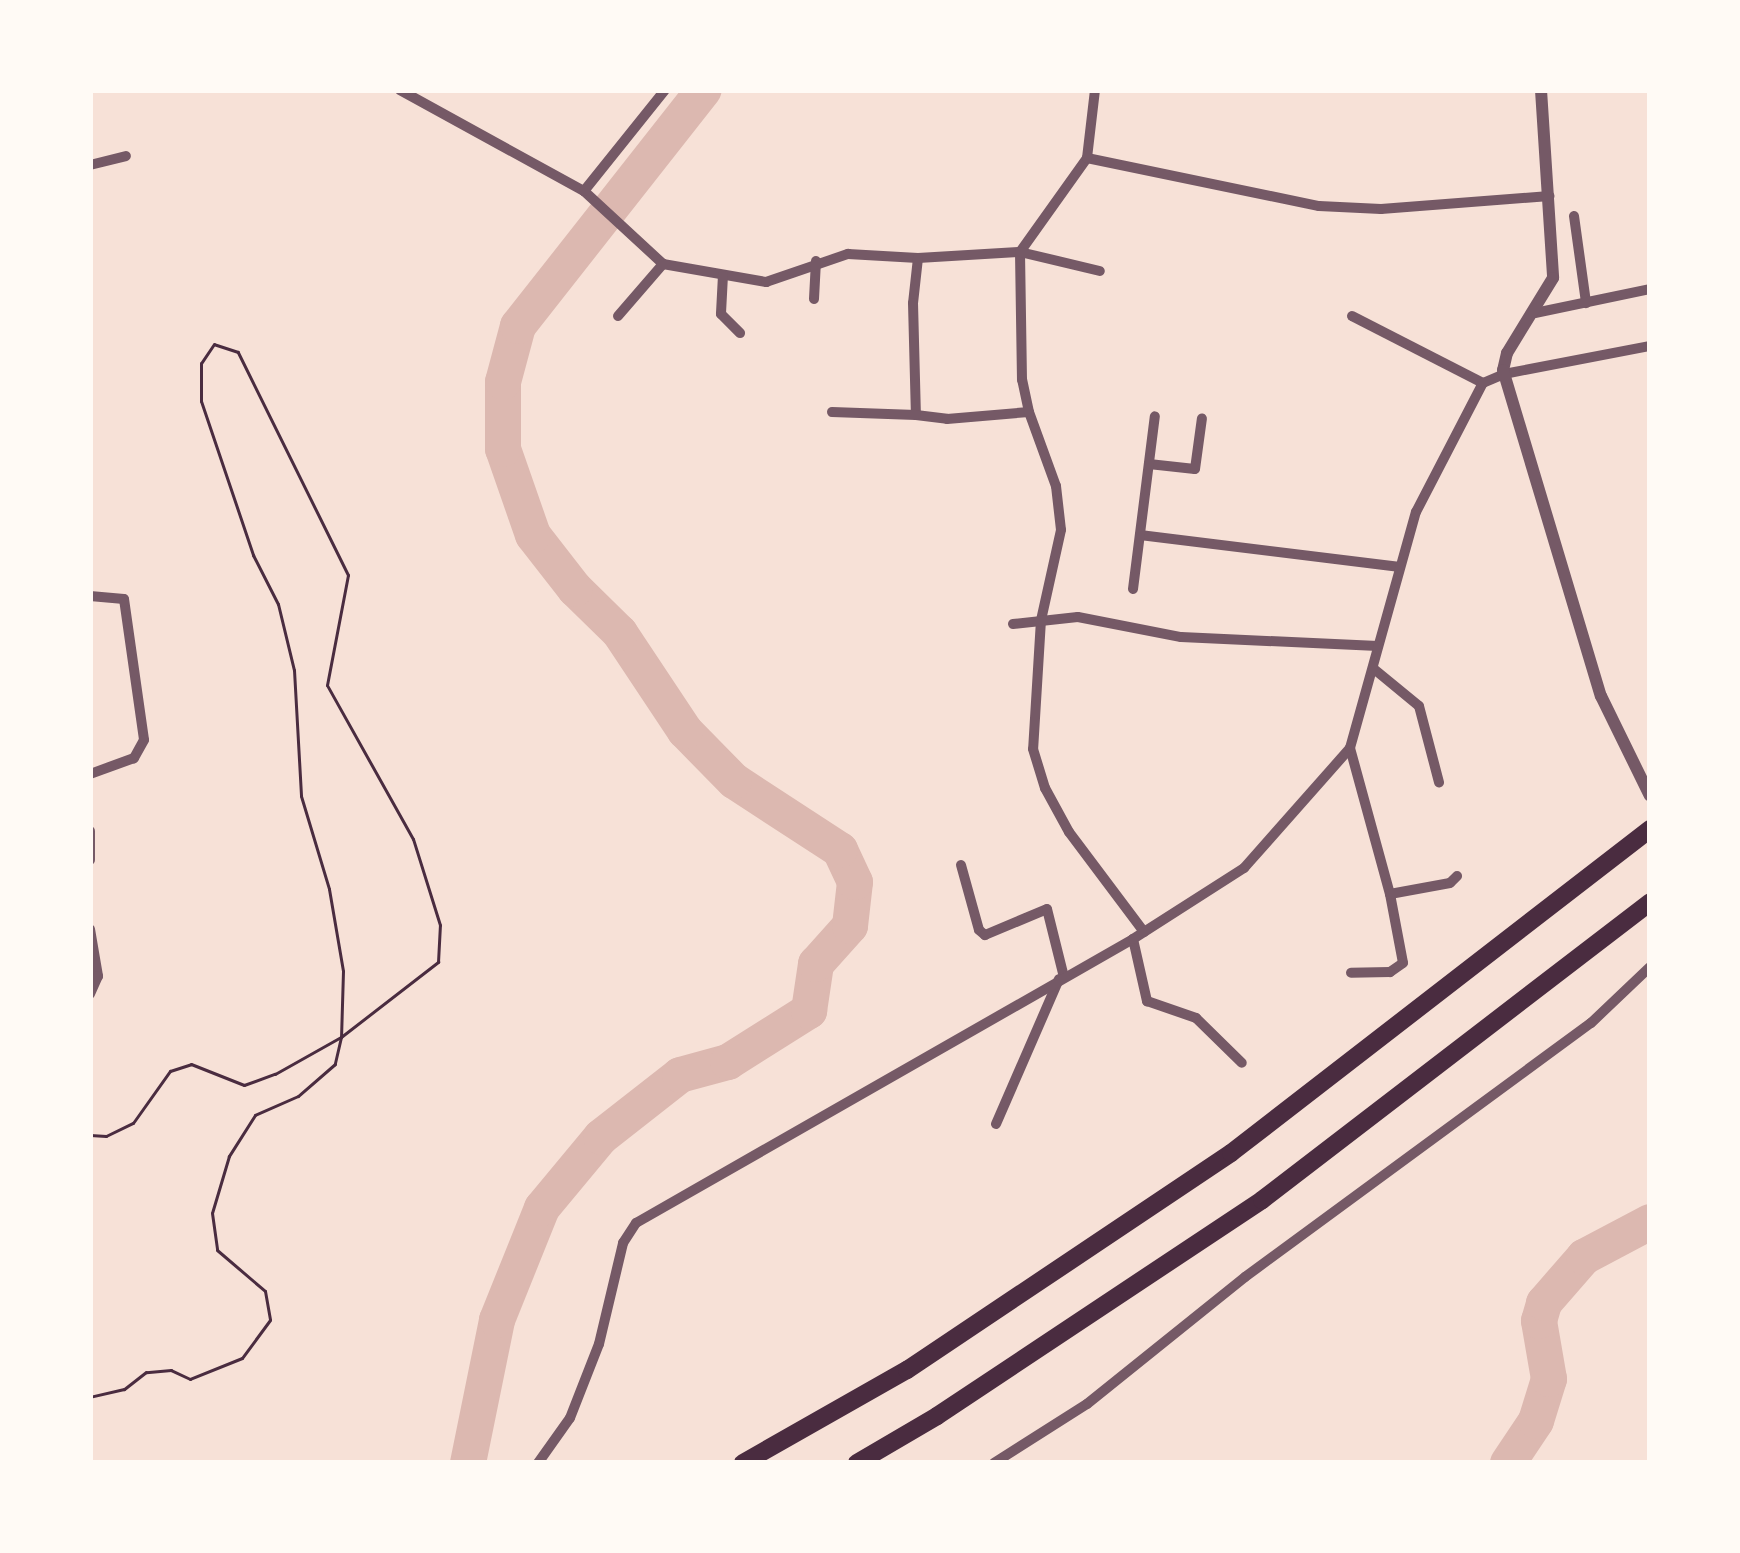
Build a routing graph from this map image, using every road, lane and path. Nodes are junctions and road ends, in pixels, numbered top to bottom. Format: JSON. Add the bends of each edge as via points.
{"nodes":[{"id":1,"x":400,"y":90,"type":"edge"},
{"id":2,"x":665,"y":90,"type":"edge"},
{"id":3,"x":1095,"y":90,"type":"edge"},
{"id":4,"x":1541,"y":90,"type":"edge"},
{"id":5,"x":125,"y":156,"type":"dead end"},
{"id":6,"x":1088,"y":158,"type":"junction"},
{"id":7,"x":90,"y":165,"type":"edge"},
{"id":8,"x":584,"y":191,"type":"junction"},
{"id":9,"x":1549,"y":196,"type":"junction"},
{"id":10,"x":1574,"y":216,"type":"dead end"},
{"id":11,"x":1020,"y":252,"type":"junction"},
{"id":12,"x":918,"y":258,"type":"junction"},
{"id":13,"x":816,"y":261,"type":"junction"},
{"id":14,"x":663,"y":264,"type":"junction"},
{"id":15,"x":1100,"y":271,"type":"dead end"},
{"id":16,"x":723,"y":275,"type":"junction"},
{"id":17,"x":1650,"y":289,"type":"edge"},
{"id":18,"x":814,"y":299,"type":"dead end"},
{"id":19,"x":1586,"y":303,"type":"junction"},
{"id":20,"x":1535,"y":313,"type":"junction"},
{"id":21,"x":618,"y":316,"type":"dead end"},
{"id":22,"x":1352,"y":316,"type":"dead end"},
{"id":23,"x":740,"y":333,"type":"dead end"},
{"id":24,"x":1650,"y":346,"type":"edge"},
{"id":25,"x":1504,"y":374,"type":"junction"},
{"id":26,"x":1483,"y":383,"type":"junction"},
{"id":27,"x":832,"y":412,"type":"dead end"},
{"id":28,"x":1028,"y":412,"type":"junction"},
{"id":29,"x":916,"y":415,"type":"junction"},
{"id":30,"x":1155,"y":416,"type":"dead end"},
{"id":31,"x":1202,"y":418,"type":"dead end"},
{"id":32,"x":1149,"y":464,"type":"junction"},
{"id":33,"x":1140,"y":535,"type":"junction"},
{"id":34,"x":1400,"y":567,"type":"junction"},
{"id":35,"x":1133,"y":589,"type":"dead end"},
{"id":36,"x":90,"y":596,"type":"edge"},
{"id":37,"x":1041,"y":620,"type":"junction"},
{"id":38,"x":1012,"y":624,"type":"dead end"},
{"id":39,"x":1378,"y":646,"type":"junction"},
{"id":40,"x":1374,"y":669,"type":"junction"},
{"id":41,"x":1350,"y":748,"type":"junction"},
{"id":42,"x":90,"y":773,"type":"edge"},
{"id":43,"x":1439,"y":782,"type":"dead end"},
{"id":44,"x":1650,"y":796,"type":"edge"},
{"id":45,"x":1650,"y":829,"type":"edge"},
{"id":46,"x":90,"y":831,"type":"edge"},
{"id":47,"x":90,"y":860,"type":"edge"},
{"id":48,"x":961,"y":865,"type":"dead end"},
{"id":49,"x":1457,"y":876,"type":"dead end"},
{"id":50,"x":1390,"y":894,"type":"junction"},
{"id":51,"x":1645,"y":906,"type":"edge"},
{"id":52,"x":90,"y":929,"type":"edge"},
{"id":53,"x":1138,"y":936,"type":"junction"},
{"id":54,"x":1650,"y":967,"type":"edge"},
{"id":55,"x":1351,"y":973,"type":"dead end"},
{"id":56,"x":1061,"y":978,"type":"junction"},
{"id":57,"x":90,"y":994,"type":"edge"},
{"id":58,"x":341,"y":1037,"type":"junction"},
{"id":59,"x":1242,"y":1064,"type":"dead end"},
{"id":60,"x":996,"y":1124,"type":"dead end"},
{"id":61,"x":90,"y":1135,"type":"edge"},
{"id":62,"x":90,"y":1397,"type":"edge"},
{"id":63,"x":538,"y":1463,"type":"edge"},
{"id":64,"x":743,"y":1463,"type":"edge"},
{"id":65,"x":857,"y":1463,"type":"edge"},
{"id":66,"x":994,"y":1463,"type":"edge"}],
"edges":[{"from":1,"to":8,"type":"street"},
{"from":2,"to":8,"type":"street"},
{"from":3,"to":6,"type":"street"},
{"from":4,"to":9,"type":"street"},
{"from":5,"to":7,"type":"street"},
{"from":6,"to":9,"type":"street","via":[[1319,206]]},
{"from":6,"to":11,"type":"street"},
{"from":8,"to":14,"type":"street"},
{"from":9,"to":20,"type":"street","via":[[1553,278]]},
{"from":10,"to":19,"type":"street"},
{"from":11,"to":12,"type":"street"},
{"from":11,"to":15,"type":"street"},
{"from":11,"to":28,"type":"street"},
{"from":12,"to":13,"type":"street","via":[[885,252]]},
{"from":12,"to":29,"type":"street"},
{"from":13,"to":16,"type":"street","via":[[766,282]]},
{"from":13,"to":18,"type":"street"},
{"from":14,"to":16,"type":"street"},
{"from":14,"to":21,"type":"street"},
{"from":16,"to":23,"type":"street","via":[[721,314]]},
{"from":17,"to":19,"type":"street"},
{"from":19,"to":20,"type":"street"},
{"from":20,"to":25,"type":"street","via":[[1507,353]]},
{"from":22,"to":26,"type":"street"},
{"from":24,"to":25,"type":"street"},
{"from":25,"to":26,"type":"street"},
{"from":25,"to":44,"type":"street","via":[[1601,696]]},
{"from":26,"to":34,"type":"street","via":[[1416,512]]},
{"from":27,"to":29,"type":"street"},
{"from":28,"to":29,"type":"street"},
{"from":28,"to":37,"type":"street","via":[[1060,515]]},
{"from":30,"to":32,"type":"street"},
{"from":31,"to":32,"type":"street","via":[[1195,469]]},
{"from":32,"to":33,"type":"street"},
{"from":33,"to":34,"type":"street"},
{"from":33,"to":35,"type":"street"},
{"from":34,"to":39,"type":"street"},
{"from":36,"to":42,"type":"street","via":[[124,599],[144,740],[134,758]]},
{"from":37,"to":38,"type":"street"},
{"from":37,"to":39,"type":"street","via":[[1078,617],[1181,637]]},
{"from":37,"to":53,"type":"street","via":[[1033,748],[1045,788]]},
{"from":39,"to":40,"type":"street"},
{"from":40,"to":41,"type":"street"},
{"from":40,"to":43,"type":"street","via":[[1419,706]]},
{"from":41,"to":50,"type":"street"},
{"from":41,"to":53,"type":"street","via":[[1244,868]]},
{"from":45,"to":64,"type":"highway","via":[[1231,1153],[907,1370]]},
{"from":46,"to":47,"type":"street"},
{"from":48,"to":56,"type":"street","via":[[986,935],[1047,910]]},
{"from":49,"to":50,"type":"street"},
{"from":50,"to":55,"type":"street","via":[[1402,967]]},
{"from":51,"to":65,"type":"highway","via":[[1262,1200]]},
{"from":52,"to":57,"type":"street","via":[[98,976]]},
{"from":53,"to":56,"type":"street"},
{"from":53,"to":59,"type":"street","via":[[1147,1001],[1196,1018]]},
{"from":54,"to":66,"type":"street","via":[[1591,1023],[1245,1276],[1087,1404]]},
{"from":56,"to":60,"type":"street"},
{"from":56,"to":63,"type":"street","via":[[636,1223],[570,1418]]},
{"from":58,"to":58,"type":"path","via":[[343,971],[301,796],[294,670],[278,604],[201,401],[201,363],[214,344],[238,352],[348,575],[327,685],[413,839],[440,925],[438,962]]},
{"from":58,"to":61,"type":"path","via":[[244,1085],[191,1064],[170,1071],[133,1123]]},
{"from":58,"to":62,"type":"path","via":[[335,1064],[298,1096],[255,1115],[229,1156],[212,1213],[217,1250],[265,1291],[270,1320],[242,1358],[190,1379],[146,1372],[124,1389]]}]}
